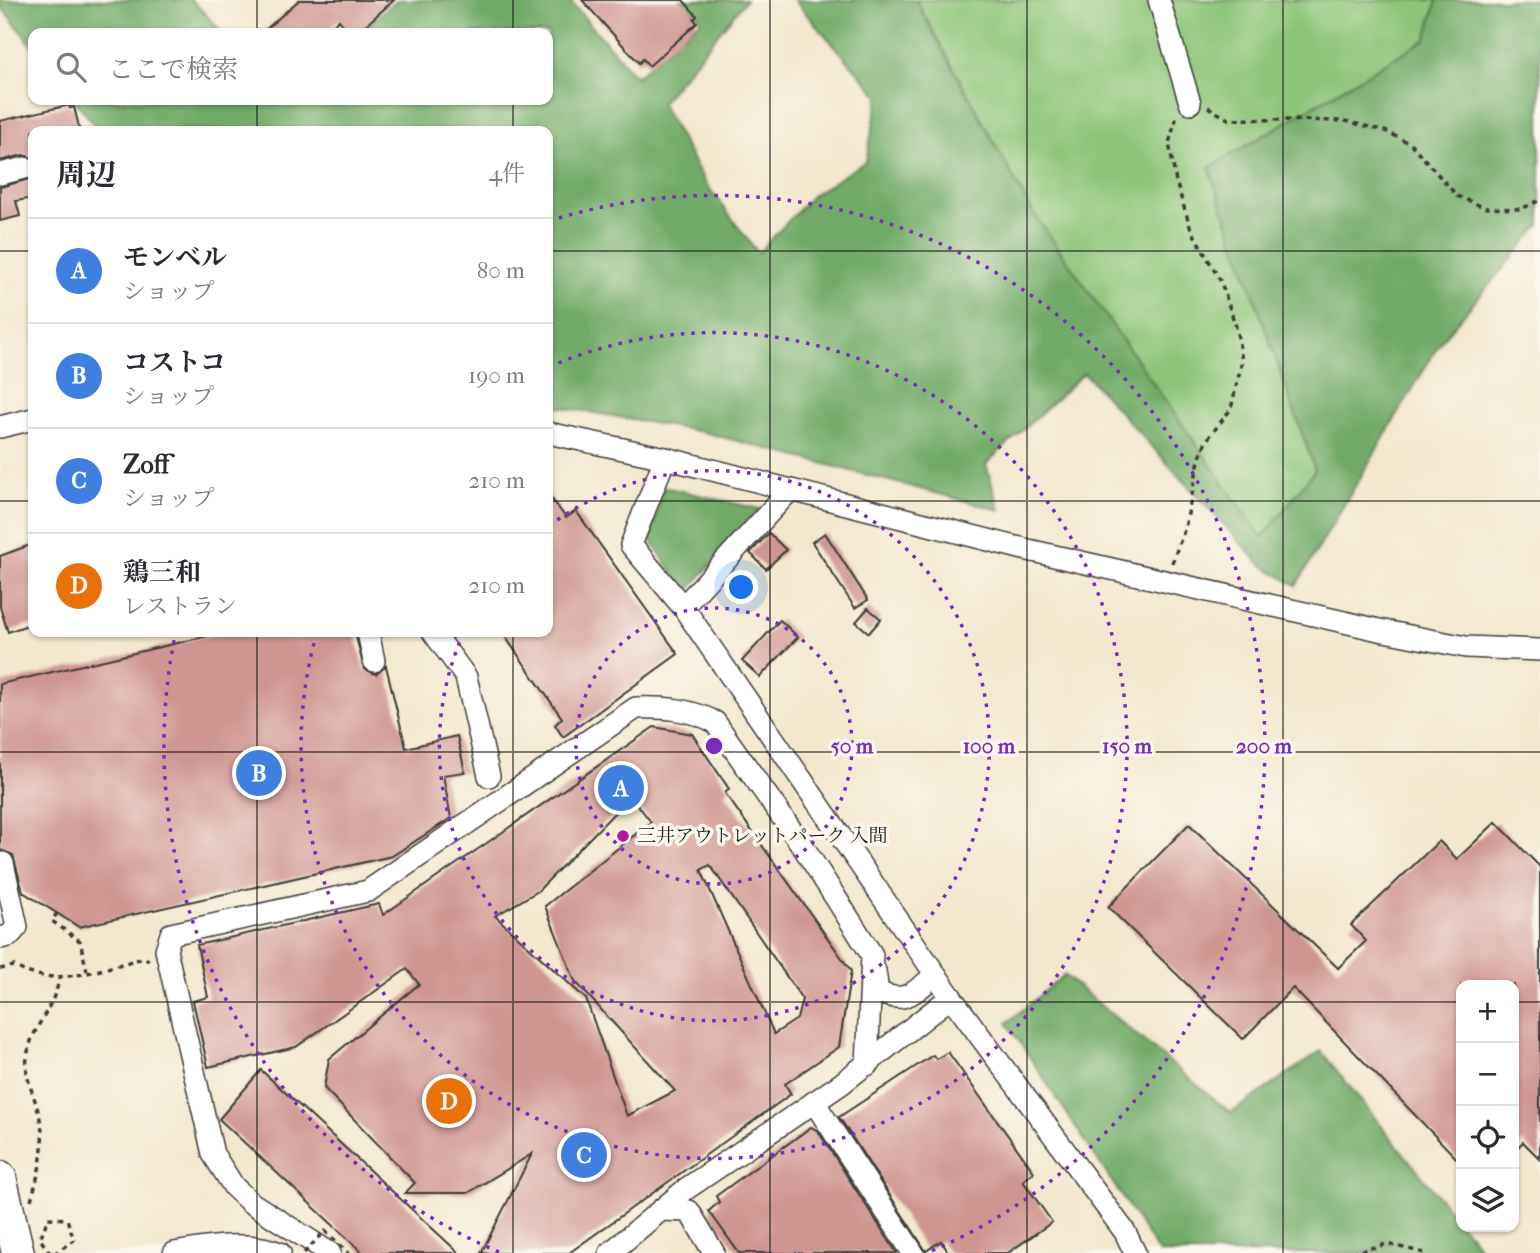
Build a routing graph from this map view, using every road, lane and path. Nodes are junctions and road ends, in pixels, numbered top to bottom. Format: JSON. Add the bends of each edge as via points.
{"nodes":[{"id":1,"x":1159,"y":0,"type":"edge"},
{"id":2,"x":1190,"y":103,"type":"junction"},
{"id":3,"x":25,"y":169,"type":"dead end"},
{"id":4,"x":0,"y":174,"type":"edge"},
{"id":5,"x":1540,"y":200,"type":"edge"},
{"id":6,"x":28,"y":420,"type":"edge"},
{"id":7,"x":0,"y":428,"type":"edge"},
{"id":8,"x":553,"y":434,"type":"edge"},
{"id":9,"x":665,"y":458,"type":"junction"},
{"id":10,"x":789,"y":491,"type":"junction"},
{"id":11,"x":1165,"y":582,"type":"junction"},
{"id":12,"x":682,"y":607,"type":"junction"},
{"id":13,"x":369,"y":637,"type":"edge"},
{"id":14,"x":437,"y":637,"type":"edge"},
{"id":15,"x":1540,"y":650,"type":"edge"},
{"id":16,"x":374,"y":661,"type":"dead end"},
{"id":17,"x":489,"y":776,"type":"dead end"},
{"id":18,"x":3,"y":863,"type":"dead end"},
{"id":19,"x":57,"y":913,"type":"dead end"},
{"id":20,"x":0,"y":939,"type":"edge"},
{"id":21,"x":872,"y":955,"type":"junction"},
{"id":22,"x":0,"y":969,"type":"edge"},
{"id":23,"x":88,"y":971,"type":"junction"},
{"id":24,"x":152,"y":971,"type":"dead end"},
{"id":25,"x":936,"y":975,"type":"junction"},
{"id":26,"x":59,"y":978,"type":"junction"},
{"id":27,"x":951,"y":997,"type":"junction"},
{"id":28,"x":867,"y":1065,"type":"junction"},
{"id":29,"x":814,"y":1102,"type":"junction"},
{"id":30,"x":707,"y":1174,"type":"junction"},
{"id":31,"x":0,"y":1177,"type":"edge"},
{"id":32,"x":24,"y":1206,"type":"dead end"},
{"id":33,"x":661,"y":1210,"type":"junction"},
{"id":34,"x":689,"y":1211,"type":"junction"},
{"id":35,"x":18,"y":1253,"type":"edge"},
{"id":36,"x":52,"y":1253,"type":"edge"},
{"id":37,"x":174,"y":1253,"type":"edge"},
{"id":38,"x":279,"y":1253,"type":"edge"},
{"id":39,"x":304,"y":1253,"type":"edge"},
{"id":40,"x":330,"y":1253,"type":"edge"},
{"id":41,"x":349,"y":1253,"type":"edge"},
{"id":42,"x":610,"y":1253,"type":"edge"},
{"id":43,"x":715,"y":1253,"type":"edge"},
{"id":44,"x":914,"y":1253,"type":"edge"},
{"id":45,"x":1135,"y":1253,"type":"edge"},
{"id":46,"x":1352,"y":1253,"type":"edge"},
{"id":47,"x":1425,"y":1253,"type":"edge"}],
"edges":[{"from":1,"to":2,"type":"street"},
{"from":2,"to":5,"type":"path","via":[[1209,107],[1228,119],[1345,121],[1385,131],[1411,144],[1457,196],[1486,208],[1521,209]]},
{"from":2,"to":11,"type":"path","via":[[1174,118],[1169,143],[1176,182],[1191,229],[1221,282],[1242,361],[1231,409],[1206,441],[1199,460],[1185,528]]},
{"from":3,"to":4,"type":"street"},
{"from":6,"to":7,"type":"street"},
{"from":8,"to":9,"type":"street"},
{"from":9,"to":10,"type":"street"},
{"from":9,"to":12,"type":"street","via":[[631,545]]},
{"from":10,"to":11,"type":"street"},
{"from":10,"to":12,"type":"street"},
{"from":11,"to":15,"type":"street","via":[[1466,648]]},
{"from":12,"to":25,"type":"street"},
{"from":13,"to":16,"type":"street"},
{"from":14,"to":17,"type":"street","via":[[466,677]]},
{"from":18,"to":20,"type":"street","via":[[17,927]]},
{"from":19,"to":23,"type":"path","via":[[52,921],[80,941]]},
{"from":21,"to":25,"type":"street","via":[[878,992],[895,1000],[907,997]]},
{"from":21,"to":28,"type":"street"},
{"from":21,"to":40,"type":"street","via":[[715,722],[669,707],[636,708],[368,891],[171,934],[166,950],[212,1154],[250,1202]]},
{"from":22,"to":26,"type":"path","via":[[14,966],[29,974]]},
{"from":23,"to":24,"type":"path","via":[[144,958]]},
{"from":23,"to":26,"type":"path"},
{"from":25,"to":27,"type":"street"},
{"from":26,"to":32,"type":"path","via":[[27,1054],[26,1072],[40,1116],[42,1140],[41,1167],[30,1202]]},
{"from":27,"to":28,"type":"street"},
{"from":27,"to":45,"type":"street","via":[[1125,1231]]},
{"from":28,"to":29,"type":"street"},
{"from":29,"to":30,"type":"street"},
{"from":29,"to":44,"type":"street"},
{"from":30,"to":33,"type":"street"},
{"from":30,"to":34,"type":"street"},
{"from":31,"to":35,"type":"highway"},
{"from":33,"to":34,"type":"street"},
{"from":33,"to":42,"type":"street"},
{"from":34,"to":43,"type":"street"},
{"from":36,"to":36,"type":"path","via":[[74,1240],[66,1219],[48,1218],[40,1239]]},
{"from":37,"to":38,"type":"street","via":[[247,1247]]},
{"from":39,"to":41,"type":"path","bridge":true,"via":[[325,1231]]},
{"from":46,"to":47,"type":"path","via":[[1387,1244]]}]}
